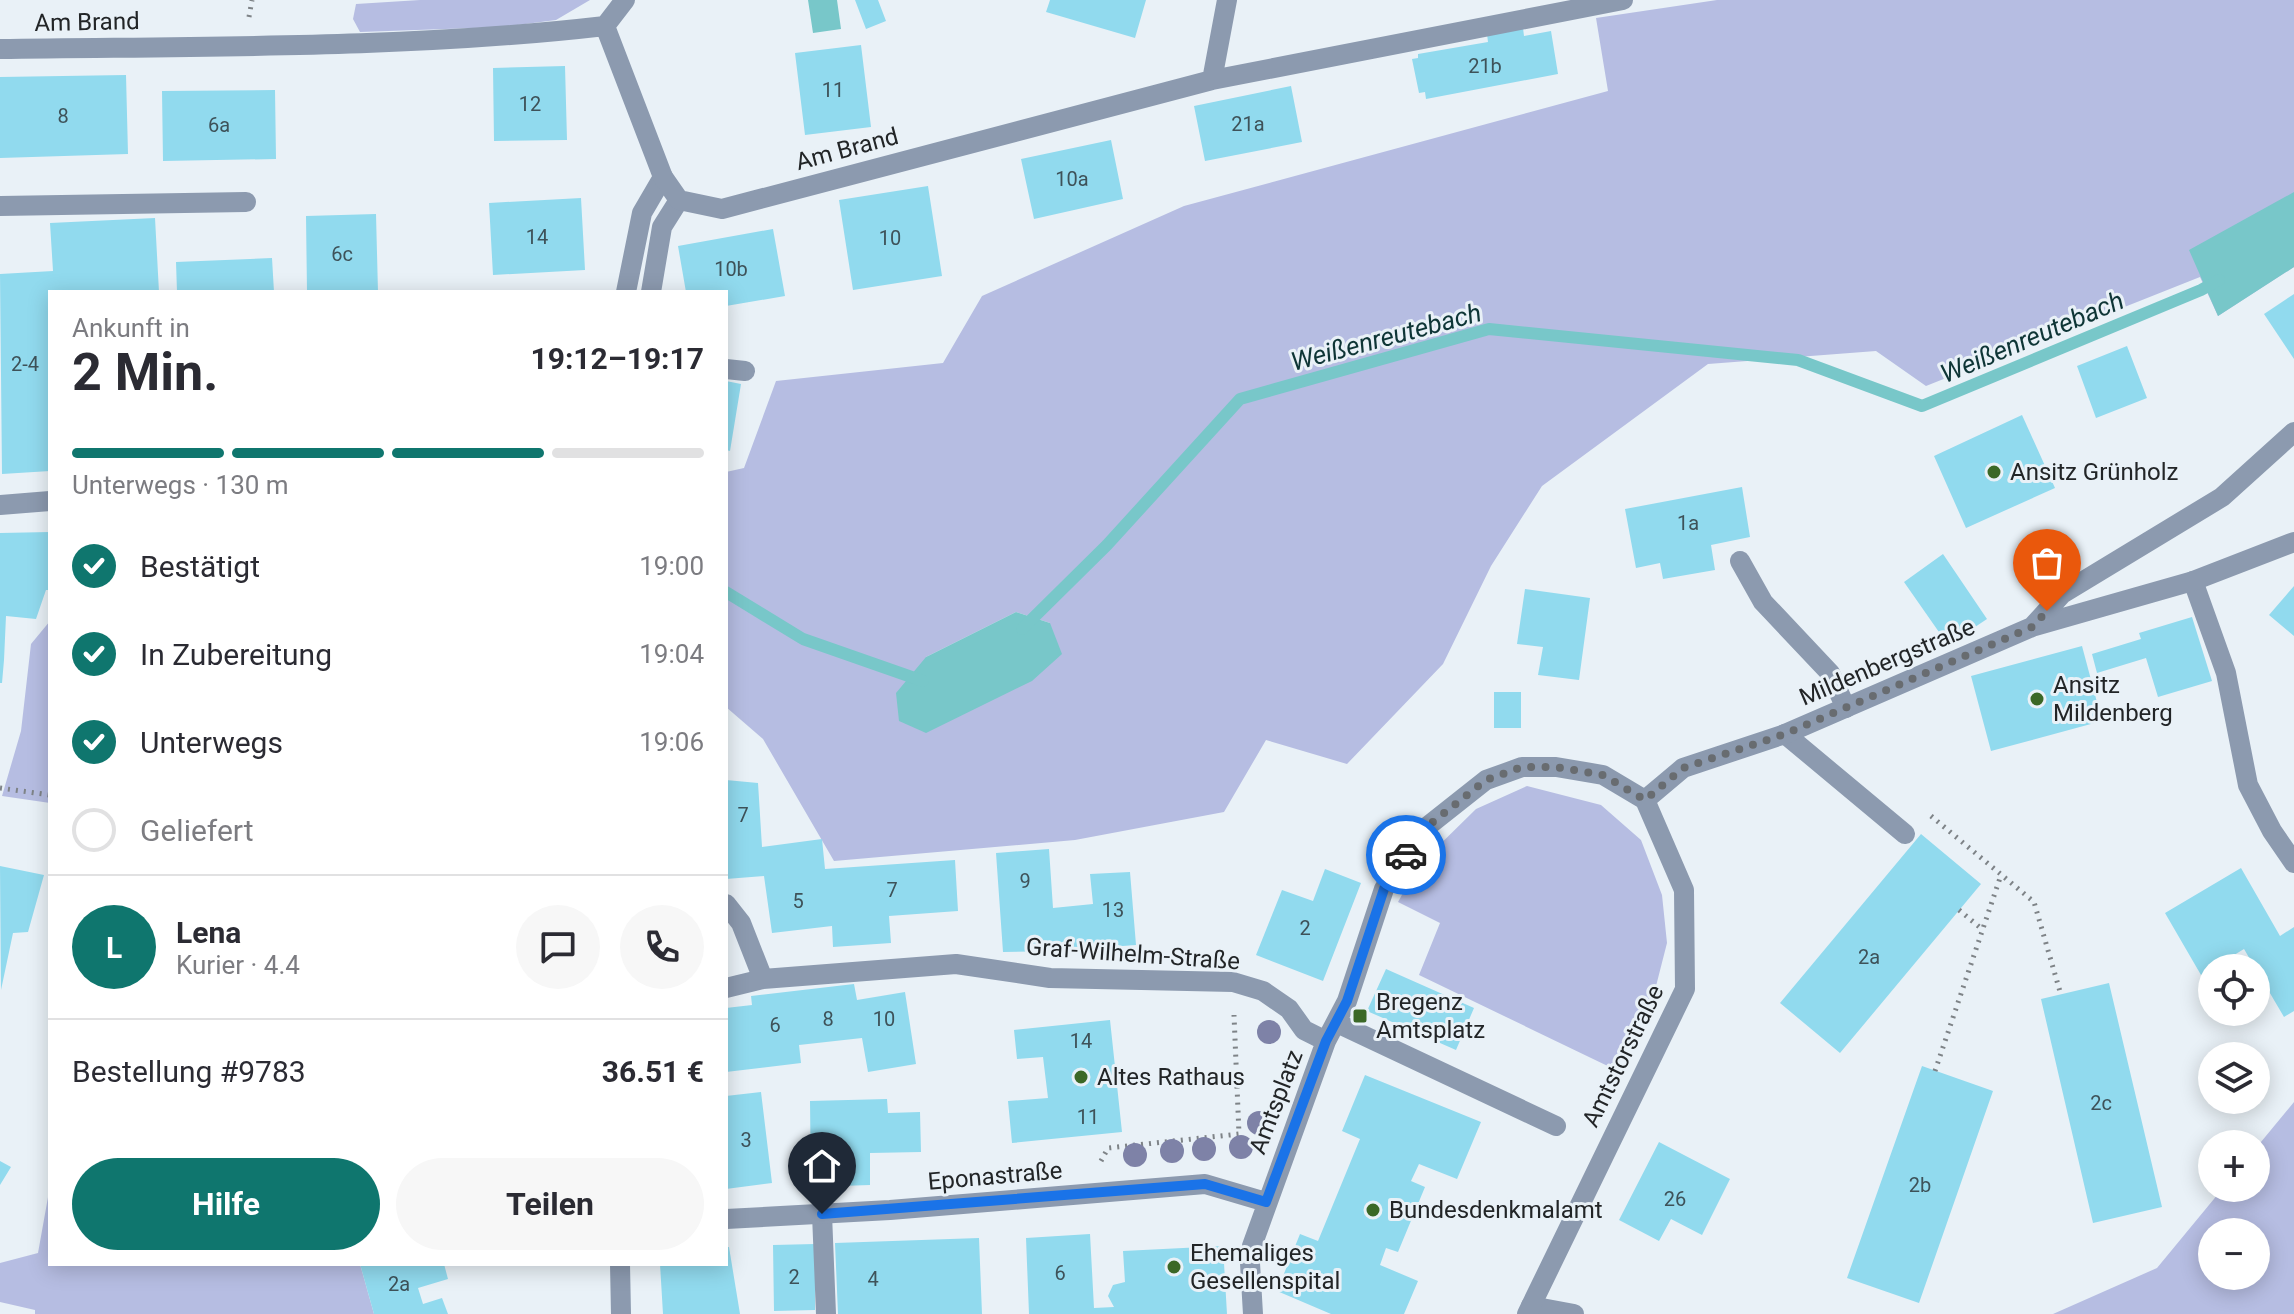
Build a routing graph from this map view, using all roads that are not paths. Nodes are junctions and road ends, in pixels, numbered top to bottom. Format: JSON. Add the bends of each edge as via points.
{"nodes":[{"id":1,"x":625,"y":0,"type":"edge"},
{"id":2,"x":1227,"y":0,"type":"edge"},
{"id":3,"x":1623,"y":0,"type":"edge"},
{"id":4,"x":605,"y":26,"type":"junction"},
{"id":5,"x":0,"y":49,"type":"edge"},
{"id":6,"x":1212,"y":80,"type":"junction"},
{"id":7,"x":663,"y":177,"type":"junction"},
{"id":8,"x":679,"y":200,"type":"junction"},
{"id":9,"x":246,"y":202,"type":"dead end"},
{"id":10,"x":0,"y":206,"type":"edge"},
{"id":11,"x":626,"y":290,"type":"edge"},
{"id":12,"x":651,"y":290,"type":"edge"},
{"id":13,"x":2294,"y":432,"type":"edge"},
{"id":14,"x":48,"y":501,"type":"edge"},
{"id":15,"x":0,"y":505,"type":"edge"},
{"id":16,"x":2294,"y":542,"type":"edge"},
{"id":17,"x":1740,"y":561,"type":"dead end"},
{"id":18,"x":2193,"y":581,"type":"junction"},
{"id":19,"x":2032,"y":627,"type":"junction"},
{"id":20,"x":1846,"y":708,"type":"junction"},
{"id":21,"x":1785,"y":734,"type":"junction"},
{"id":22,"x":1645,"y":800,"type":"junction"},
{"id":23,"x":1905,"y":834,"type":"dead end"},
{"id":24,"x":2294,"y":863,"type":"edge"},
{"id":25,"x":728,"y":907,"type":"edge"},
{"id":26,"x":763,"y":979,"type":"junction"},
{"id":27,"x":728,"y":988,"type":"edge"},
{"id":28,"x":1337,"y":1023,"type":"junction"},
{"id":29,"x":1326,"y":1041,"type":"junction"},
{"id":30,"x":1556,"y":1126,"type":"dead end"},
{"id":31,"x":1266,"y":1202,"type":"junction"},
{"id":32,"x":822,"y":1214,"type":"junction"},
{"id":33,"x":728,"y":1219,"type":"edge"},
{"id":34,"x":620,"y":1266,"type":"edge"},
{"id":35,"x":1529,"y":1310,"type":"edge"},
{"id":36,"x":621,"y":1314,"type":"edge"},
{"id":37,"x":826,"y":1314,"type":"edge"},
{"id":38,"x":1253,"y":1314,"type":"edge"},
{"id":39,"x":1574,"y":1314,"type":"edge"}],
"edges":[{"from":1,"to":4,"type":"street"},
{"from":2,"to":6,"type":"street"},
{"from":3,"to":6,"type":"street","name":"Am Brand"},
{"from":4,"to":5,"type":"street","name":"Am Brand","via":[[247,46]]},
{"from":4,"to":7,"type":"street"},
{"from":6,"to":8,"type":"street","name":"Am Brand","via":[[722,209]]},
{"from":7,"to":8,"type":"street"},
{"from":7,"to":11,"type":"street","via":[[642,213]]},
{"from":8,"to":12,"type":"street","via":[[662,227]]},
{"from":9,"to":10,"type":"street"},
{"from":13,"to":19,"type":"street","via":[[2222,497],[2062,594]]},
{"from":14,"to":15,"type":"street"},
{"from":16,"to":18,"type":"street","name":"Mildenbergstraße"},
{"from":17,"to":20,"type":"street","via":[[1763,602],[1830,673]]},
{"from":18,"to":19,"type":"street","name":"Mildenbergstraße"},
{"from":18,"to":24,"type":"street","via":[[2226,673],[2248,785]]},
{"from":19,"to":20,"type":"street","name":"Mildenbergstraße"},
{"from":20,"to":21,"type":"street","name":"Mildenbergstraße"},
{"from":21,"to":22,"type":"street","name":"Mildenbergstraße","via":[[1683,768]]},
{"from":21,"to":23,"type":"street"},
{"from":22,"to":28,"type":"street","via":[[1603,775],[1556,767],[1522,767],[1486,780],[1419,833],[1384,889]]},
{"from":22,"to":35,"type":"street","name":"Amtstorstraße","via":[[1684,890],[1685,989]]},
{"from":25,"to":26,"type":"street","via":[[741,923]]},
{"from":26,"to":27,"type":"street","name":"Graf-Wilhelm-Straße"},
{"from":26,"to":29,"type":"street","name":"Graf-Wilhelm-Straße","via":[[956,964],[1050,978],[1233,982],[1263,991],[1289,1009],[1304,1030]]},
{"from":28,"to":29,"type":"street","name":"Amtsplatz"},
{"from":28,"to":30,"type":"street"},
{"from":29,"to":31,"type":"street","name":"Amtsplatz"},
{"from":31,"to":32,"type":"street","name":"Eponastraße","via":[[1205,1184]]},
{"from":31,"to":38,"type":"street","name":"Amtsplatz","via":[[1250,1263]]},
{"from":32,"to":33,"type":"street","name":"Eponastraße"},
{"from":32,"to":37,"type":"street"},
{"from":34,"to":36,"type":"street"},
{"from":35,"to":39,"type":"street","name":"Amtstorstraße"}]}
